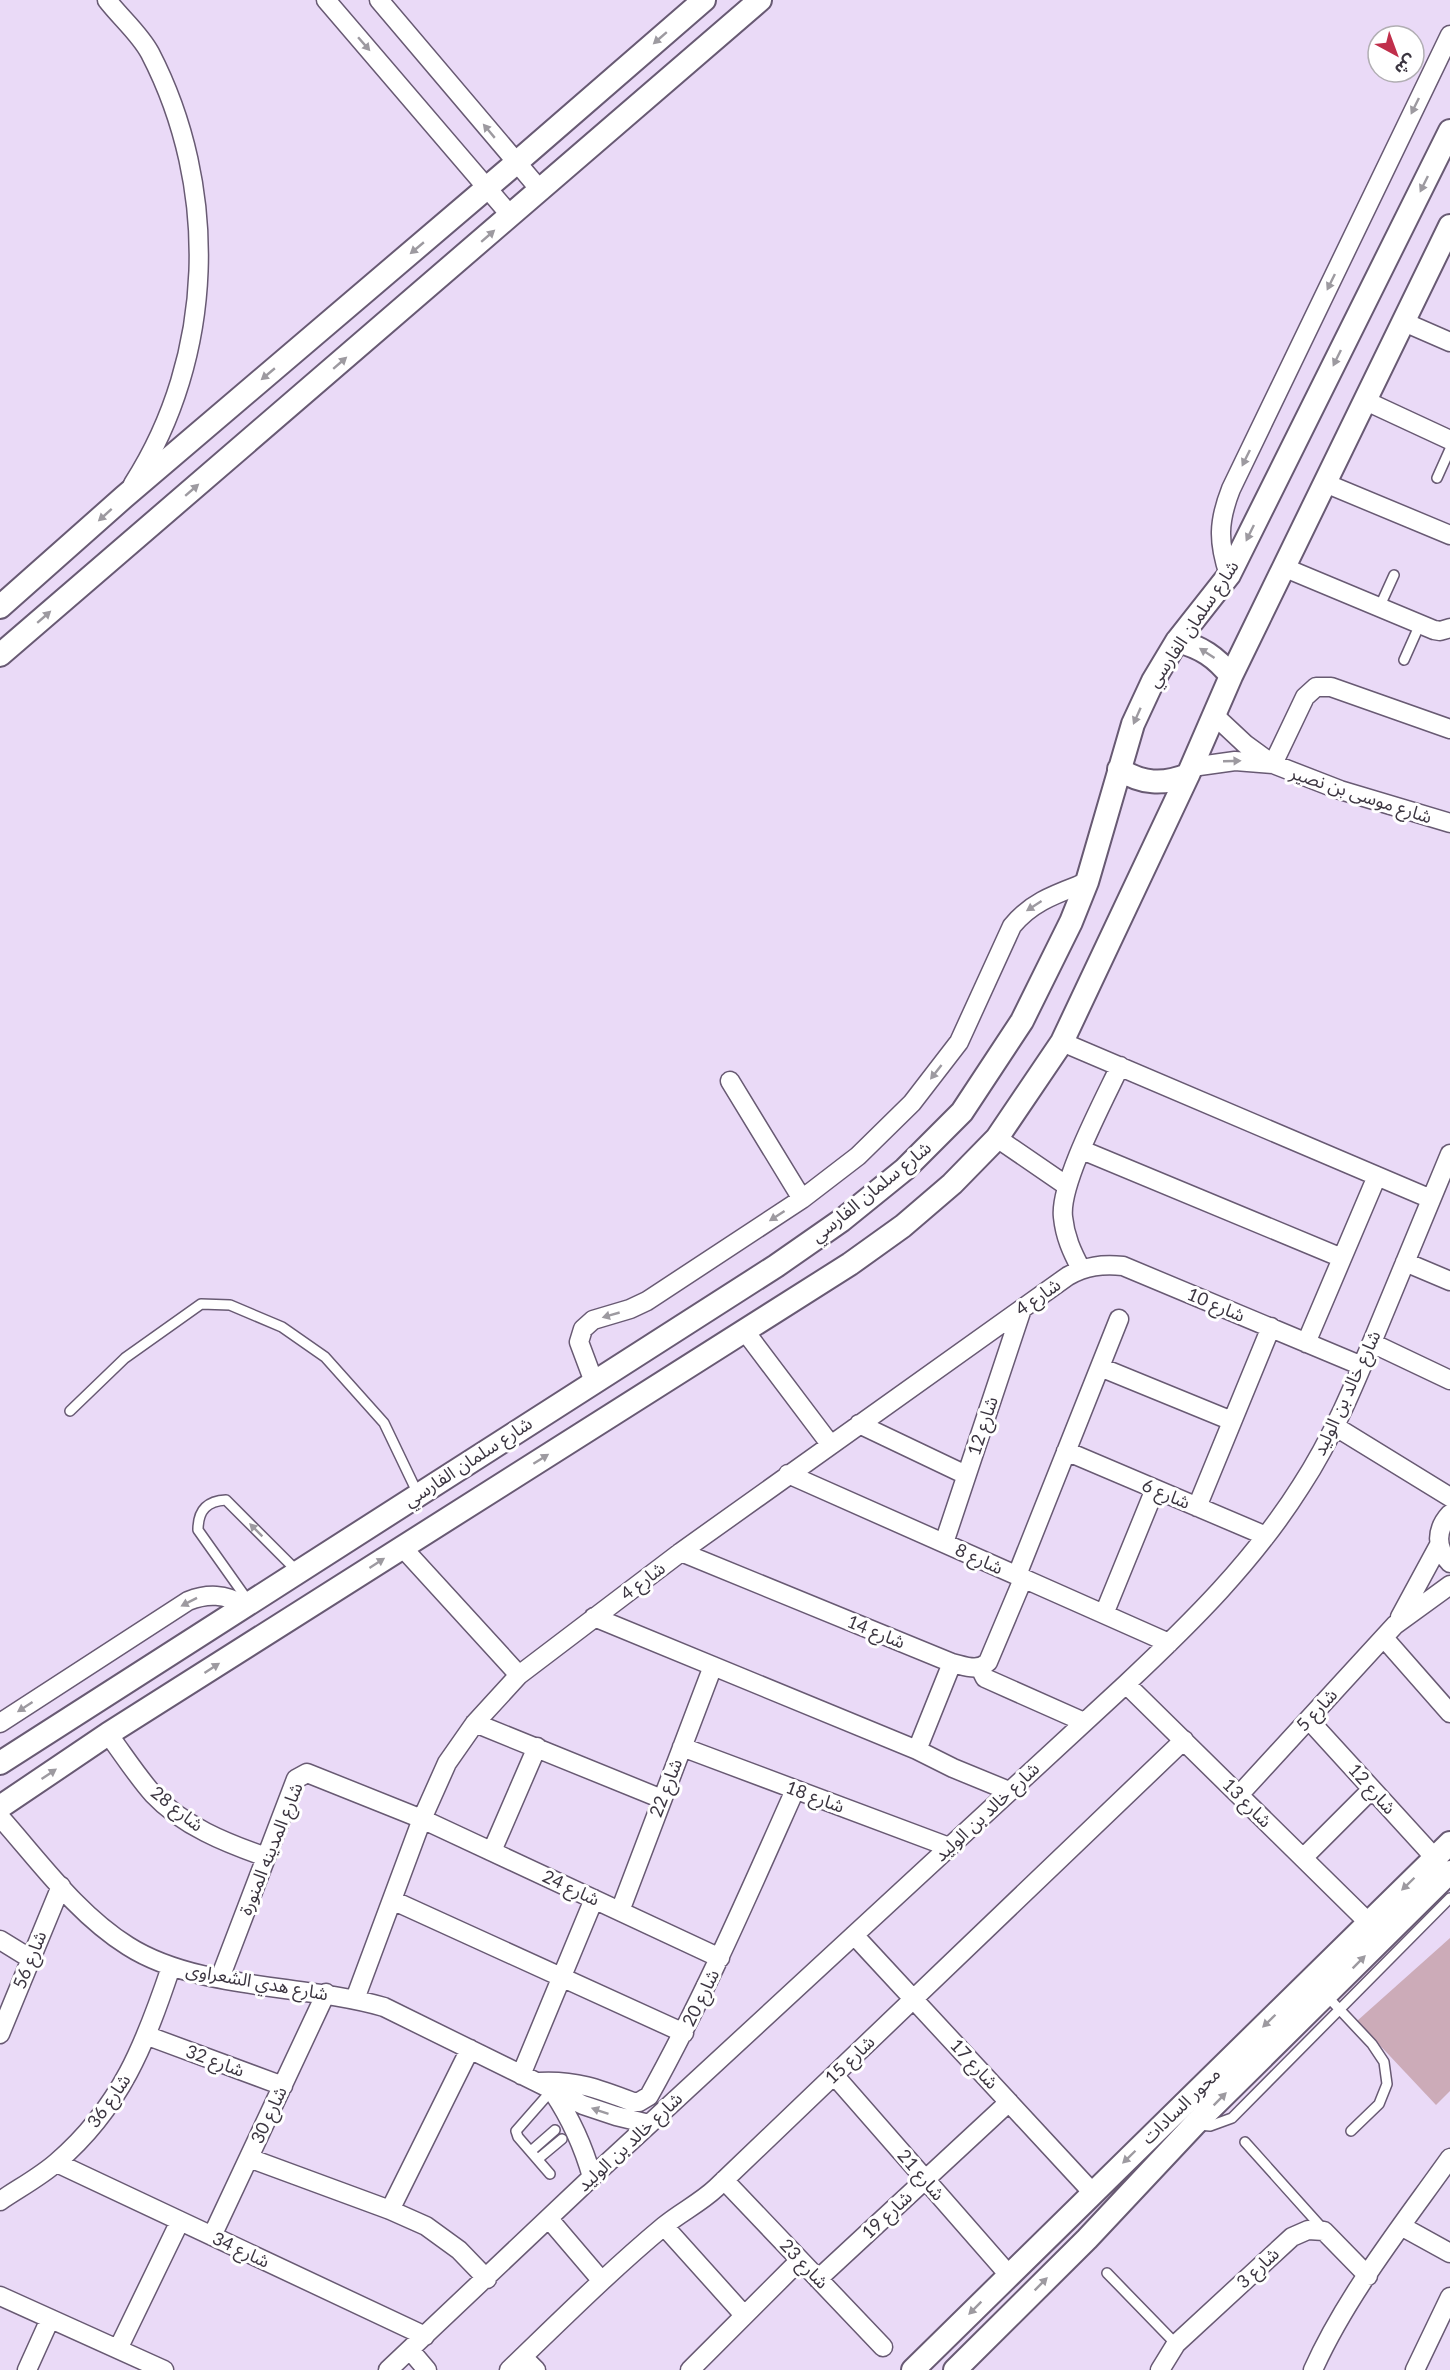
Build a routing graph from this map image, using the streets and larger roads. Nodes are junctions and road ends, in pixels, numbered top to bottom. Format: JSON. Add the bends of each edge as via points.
{"nodes":[{"id":1,"x":107,"y":0,"type":"edge"},
{"id":2,"x":326,"y":0,"type":"edge"},
{"id":3,"x":379,"y":0,"type":"edge"},
{"id":4,"x":704,"y":0,"type":"edge"},
{"id":5,"x":760,"y":0,"type":"edge"},
{"id":6,"x":1450,"y":35,"type":"edge"},
{"id":7,"x":1450,"y":131,"type":"edge"},
{"id":8,"x":516,"y":163,"type":"junction"},
{"id":9,"x":487,"y":188,"type":"junction"},
{"id":10,"x":541,"y":191,"type":"junction"},
{"id":11,"x":511,"y":216,"type":"junction"},
{"id":12,"x":1448,"y":234,"type":"edge"},
{"id":13,"x":1404,"y":321,"type":"junction"},
{"id":14,"x":1450,"y":342,"type":"edge"},
{"id":15,"x":1366,"y":401,"type":"junction"},
{"id":16,"x":1450,"y":440,"type":"edge"},
{"id":17,"x":1324,"y":483,"type":"junction"},
{"id":18,"x":124,"y":497,"type":"junction"},
{"id":19,"x":1450,"y":535,"type":"edge"},
{"id":20,"x":1283,"y":567,"type":"junction"},
{"id":21,"x":1229,"y":575,"type":"junction"},
{"id":22,"x":0,"y":607,"type":"edge"},
{"id":23,"x":1450,"y":628,"type":"edge"},
{"id":24,"x":1178,"y":641,"type":"junction"},
{"id":25,"x":0,"y":655,"type":"edge"},
{"id":26,"x":1231,"y":676,"type":"junction"},
{"id":27,"x":1214,"y":715,"type":"junction"},
{"id":28,"x":1450,"y":729,"type":"edge"},
{"id":29,"x":1273,"y":764,"type":"junction"},
{"id":30,"x":1119,"y":769,"type":"junction"},
{"id":31,"x":1190,"y":771,"type":"junction"},
{"id":32,"x":1450,"y":823,"type":"edge"},
{"id":33,"x":1087,"y":882,"type":"junction"},
{"id":34,"x":1062,"y":1042,"type":"junction"},
{"id":35,"x":1120,"y":1066,"type":"junction"},
{"id":36,"x":730,"y":1081,"type":"dead end"},
{"id":37,"x":997,"y":1138,"type":"junction"},
{"id":38,"x":1082,"y":1150,"type":"junction"},
{"id":39,"x":1450,"y":1154,"type":"edge"},
{"id":40,"x":1446,"y":1175,"type":"edge"},
{"id":41,"x":1377,"y":1176,"type":"junction"},
{"id":42,"x":1067,"y":1186,"type":"junction"},
{"id":43,"x":802,"y":1199,"type":"junction"},
{"id":44,"x":1431,"y":1199,"type":"junction"},
{"id":45,"x":1342,"y":1258,"type":"junction"},
{"id":46,"x":1405,"y":1262,"type":"junction"},
{"id":47,"x":1075,"y":1273,"type":"junction"},
{"id":48,"x":1450,"y":1281,"type":"edge"},
{"id":49,"x":1022,"y":1309,"type":"junction"},
{"id":50,"x":1119,"y":1319,"type":"dead end"},
{"id":51,"x":1271,"y":1328,"type":"junction"},
{"id":52,"x":744,"y":1330,"type":"junction"},
{"id":53,"x":1306,"y":1342,"type":"junction"},
{"id":54,"x":1371,"y":1343,"type":"junction"},
{"id":55,"x":1362,"y":1366,"type":"junction"},
{"id":56,"x":1100,"y":1367,"type":"junction"},
{"id":57,"x":1450,"y":1380,"type":"edge"},
{"id":58,"x":594,"y":1382,"type":"junction"},
{"id":59,"x":1232,"y":1421,"type":"junction"},
{"id":60,"x":859,"y":1424,"type":"junction"},
{"id":61,"x":1335,"y":1427,"type":"junction"},
{"id":62,"x":830,"y":1444,"type":"junction"},
{"id":63,"x":1066,"y":1451,"type":"junction"},
{"id":64,"x":788,"y":1474,"type":"junction"},
{"id":65,"x":966,"y":1475,"type":"junction"},
{"id":66,"x":1155,"y":1489,"type":"junction"},
{"id":67,"x":1450,"y":1497,"type":"edge"},
{"id":68,"x":1197,"y":1507,"type":"junction"},
{"id":69,"x":1450,"y":1514,"type":"edge"},
{"id":70,"x":1266,"y":1536,"type":"junction"},
{"id":71,"x":944,"y":1543,"type":"junction"},
{"id":72,"x":1439,"y":1545,"type":"junction"},
{"id":73,"x":402,"y":1547,"type":"junction"},
{"id":74,"x":681,"y":1552,"type":"junction"},
{"id":75,"x":1450,"y":1563,"type":"edge"},
{"id":76,"x":1020,"y":1577,"type":"junction"},
{"id":77,"x":1450,"y":1585,"type":"edge"},
{"id":78,"x":247,"y":1603,"type":"junction"},
{"id":79,"x":1104,"y":1614,"type":"junction"},
{"id":80,"x":594,"y":1617,"type":"junction"},
{"id":81,"x":1390,"y":1632,"type":"junction"},
{"id":82,"x":1169,"y":1643,"type":"junction"},
{"id":83,"x":952,"y":1663,"type":"junction"},
{"id":84,"x":713,"y":1666,"type":"junction"},
{"id":85,"x":980,"y":1668,"type":"junction"},
{"id":86,"x":519,"y":1676,"type":"junction"},
{"id":87,"x":1126,"y":1684,"type":"junction"},
{"id":88,"x":1450,"y":1713,"type":"edge"},
{"id":89,"x":1309,"y":1720,"type":"junction"},
{"id":90,"x":1084,"y":1722,"type":"junction"},
{"id":91,"x":475,"y":1723,"type":"junction"},
{"id":92,"x":0,"y":1724,"type":"edge"},
{"id":93,"x":108,"y":1734,"type":"junction"},
{"id":94,"x":1184,"y":1740,"type":"junction"},
{"id":95,"x":537,"y":1747,"type":"junction"},
{"id":96,"x":682,"y":1748,"type":"junction"},
{"id":97,"x":917,"y":1750,"type":"junction"},
{"id":98,"x":0,"y":1764,"type":"edge"},
{"id":99,"x":1372,"y":1789,"type":"junction"},
{"id":100,"x":795,"y":1790,"type":"junction"},
{"id":101,"x":1009,"y":1791,"type":"junction"},
{"id":102,"x":1239,"y":1795,"type":"junction"},
{"id":103,"x":662,"y":1799,"type":"junction"},
{"id":104,"x":0,"y":1807,"type":"edge"},
{"id":105,"x":0,"y":1817,"type":"edge"},
{"id":106,"x":422,"y":1819,"type":"junction"},
{"id":107,"x":949,"y":1847,"type":"junction"},
{"id":108,"x":492,"y":1851,"type":"junction"},
{"id":109,"x":266,"y":1857,"type":"junction"},
{"id":110,"x":1303,"y":1858,"type":"junction"},
{"id":111,"x":1445,"y":1858,"type":"edge"},
{"id":112,"x":61,"y":1886,"type":"junction"},
{"id":113,"x":594,"y":1899,"type":"junction"},
{"id":114,"x":392,"y":1900,"type":"junction"},
{"id":115,"x":620,"y":1911,"type":"junction"},
{"id":116,"x":1368,"y":1923,"type":"junction"},
{"id":117,"x":854,"y":1935,"type":"junction"},
{"id":118,"x":0,"y":1940,"type":"edge"},
{"id":119,"x":720,"y":1958,"type":"junction"},
{"id":120,"x":31,"y":1959,"type":"junction"},
{"id":121,"x":171,"y":1967,"type":"junction"},
{"id":122,"x":561,"y":1977,"type":"junction"},
{"id":123,"x":220,"y":1978,"type":"junction"},
{"id":124,"x":326,"y":1993,"type":"junction"},
{"id":125,"x":356,"y":1999,"type":"junction"},
{"id":126,"x":914,"y":1999,"type":"junction"},
{"id":127,"x":684,"y":2033,"type":"junction"},
{"id":128,"x":0,"y":2034,"type":"edge"},
{"id":129,"x":148,"y":2036,"type":"junction"},
{"id":130,"x":470,"y":2049,"type":"junction"},
{"id":131,"x":834,"y":2075,"type":"junction"},
{"id":132,"x":537,"y":2082,"type":"junction"},
{"id":133,"x":283,"y":2086,"type":"junction"},
{"id":134,"x":1009,"y":2102,"type":"junction"},
{"id":135,"x":649,"y":2124,"type":"junction"},
{"id":136,"x":249,"y":2158,"type":"junction"},
{"id":137,"x":1450,"y":2158,"type":"edge"},
{"id":138,"x":57,"y":2163,"type":"junction"},
{"id":139,"x":592,"y":2176,"type":"junction"},
{"id":140,"x":724,"y":2180,"type":"junction"},
{"id":141,"x":926,"y":2180,"type":"junction"},
{"id":142,"x":1093,"y":2193,"type":"junction"},
{"id":143,"x":0,"y":2200,"type":"edge"},
{"id":144,"x":390,"y":2210,"type":"junction"},
{"id":145,"x":1067,"y":2218,"type":"junction"},
{"id":146,"x":549,"y":2219,"type":"junction"},
{"id":147,"x":180,"y":2221,"type":"junction"},
{"id":148,"x":664,"y":2226,"type":"junction"},
{"id":149,"x":1401,"y":2226,"type":"junction"},
{"id":150,"x":212,"y":2236,"type":"junction"},
{"id":151,"x":1087,"y":2239,"type":"junction"},
{"id":152,"x":1450,"y":2253,"type":"edge"},
{"id":153,"x":800,"y":2260,"type":"junction"},
{"id":154,"x":1009,"y":2275,"type":"junction"},
{"id":155,"x":1368,"y":2276,"type":"junction"},
{"id":156,"x":487,"y":2279,"type":"junction"},
{"id":157,"x":818,"y":2279,"type":"junction"},
{"id":158,"x":601,"y":2280,"type":"junction"},
{"id":159,"x":0,"y":2296,"type":"edge"},
{"id":160,"x":1450,"y":2297,"type":"edge"},
{"id":161,"x":744,"y":2315,"type":"junction"},
{"id":162,"x":50,"y":2319,"type":"junction"},
{"id":163,"x":425,"y":2336,"type":"junction"},
{"id":164,"x":883,"y":2347,"type":"dead end"},
{"id":165,"x":118,"y":2349,"type":"junction"},
{"id":166,"x":410,"y":2350,"type":"junction"},
{"id":167,"x":523,"y":2357,"type":"junction"},
{"id":168,"x":27,"y":2370,"type":"edge"},
{"id":169,"x":164,"y":2370,"type":"edge"},
{"id":170,"x":388,"y":2370,"type":"edge"},
{"id":171,"x":427,"y":2370,"type":"edge"},
{"id":172,"x":509,"y":2370,"type":"edge"},
{"id":173,"x":536,"y":2370,"type":"edge"},
{"id":174,"x":690,"y":2370,"type":"edge"},
{"id":175,"x":913,"y":2370,"type":"edge"},
{"id":176,"x":955,"y":2370,"type":"edge"},
{"id":177,"x":1160,"y":2370,"type":"edge"},
{"id":178,"x":1313,"y":2370,"type":"edge"},
{"id":179,"x":1415,"y":2370,"type":"edge"}],
"edges":[{"from":1,"to":18,"type":"street","via":[[149,51],[171,100],[190,171],[199,256],[195,320],[181,382],[147,461]]},
{"from":2,"to":9,"type":"street","one_way":true},
{"from":8,"to":3,"type":"street","one_way":true},
{"from":4,"to":8,"type":"street","one_way":true},
{"from":5,"to":10,"type":"street"},
{"from":6,"to":21,"type":"street","one_way":true,"via":[[1231,489],[1220,532]]},
{"from":7,"to":21,"type":"street","name":"شارع سلمان الفارسي","one_way":true},
{"from":8,"to":9,"type":"street"},
{"from":8,"to":10,"type":"street"},
{"from":9,"to":11,"type":"street"},
{"from":9,"to":18,"type":"street","one_way":true},
{"from":10,"to":11,"type":"street"},
{"from":25,"to":11,"type":"street","one_way":true},
{"from":12,"to":13,"type":"street","name":"شارع سلمان الفارسي"},
{"from":13,"to":14,"type":"street"},
{"from":13,"to":15,"type":"street","name":"شارع سلمان الفارسي"},
{"from":15,"to":16,"type":"street"},
{"from":15,"to":17,"type":"street","name":"شارع سلمان الفارسي"},
{"from":17,"to":19,"type":"street"},
{"from":17,"to":20,"type":"street","name":"شارع سلمان الفارسي"},
{"from":18,"to":22,"type":"street","one_way":true},
{"from":20,"to":23,"type":"street","via":[[1420,624],[1440,631]]},
{"from":20,"to":26,"type":"street","name":"شارع سلمان الفارسي"},
{"from":21,"to":24,"type":"street","name":"شارع سلمان الفارسي"},
{"from":26,"to":24,"type":"street","one_way":true,"via":[[1203,650]]},
{"from":24,"to":30,"type":"street","name":"شارع سلمان الفارسي","one_way":true,"via":[[1133,724]]},
{"from":26,"to":27,"type":"street","name":"شارع سلمان الفارسي"},
{"from":27,"to":29,"type":"street","name":"شارع موسى بن نصير"},
{"from":27,"to":31,"type":"street","name":"شارع سلمان الفارسي"},
{"from":28,"to":29,"type":"street","via":[[1331,687],[1316,687],[1305,697]]},
{"from":31,"to":29,"type":"street","name":"شارع موسى بن نصير","one_way":true,"via":[[1236,760]]},
{"from":29,"to":32,"type":"street","name":"شارع موسى بن نصير","via":[[1350,793]]},
{"from":30,"to":31,"type":"street","via":[[1145,782],[1160,783],[1174,781]]},
{"from":30,"to":33,"type":"street","name":"شارع سلمان الفارسي"},
{"from":31,"to":34,"type":"street","name":"شارع سلمان الفارسي"},
{"from":33,"to":43,"type":"street","one_way":true,"via":[[1046,898],[1021,914],[959,1042],[905,1110],[858,1156]]},
{"from":33,"to":58,"type":"street","name":"شارع سلمان الفارسي","via":[[1022,1021],[962,1112],[905,1169],[842,1220]]},
{"from":34,"to":35,"type":"street"},
{"from":34,"to":37,"type":"street","name":"شارع سلمان الفارسي"},
{"from":35,"to":38,"type":"street"},
{"from":35,"to":41,"type":"street"},
{"from":36,"to":43,"type":"street"},
{"from":37,"to":42,"type":"street"},
{"from":37,"to":52,"type":"street","name":"شارع سلمان الفارسي","via":[[903,1226]]},
{"from":38,"to":42,"type":"street"},
{"from":38,"to":45,"type":"street"},
{"from":39,"to":40,"type":"street","name":"شارع خالد بن الوليد"},
{"from":40,"to":44,"type":"street","name":"شارع خالد بن الوليد"},
{"from":41,"to":44,"type":"street"},
{"from":41,"to":45,"type":"street"},
{"from":42,"to":47,"type":"street","via":[[1062,1215]]},
{"from":43,"to":58,"type":"street","one_way":true,"via":[[647,1301],[593,1320],[583,1329],[579,1341]]},
{"from":44,"to":46,"type":"street","name":"شارع خالد بن الوليد"},
{"from":45,"to":53,"type":"street"},
{"from":46,"to":48,"type":"street"},
{"from":46,"to":54,"type":"street","name":"شارع خالد بن الوليد"},
{"from":47,"to":49,"type":"street","name":"شارع 4"},
{"from":47,"to":51,"type":"street","name":"شارع 10","via":[[1102,1264],[1123,1266]]},
{"from":49,"to":60,"type":"street","name":"شارع 4"},
{"from":49,"to":65,"type":"street","name":"شارع 12"},
{"from":50,"to":56,"type":"street"},
{"from":51,"to":53,"type":"street","name":"شارع 10"},
{"from":51,"to":59,"type":"street"},
{"from":52,"to":62,"type":"street"},
{"from":73,"to":52,"type":"street","name":"شارع سلمان الفارسي","one_way":true},
{"from":53,"to":55,"type":"street","name":"شارع 10"},
{"from":54,"to":55,"type":"street","name":"شارع خالد بن الوليد"},
{"from":54,"to":57,"type":"street"},
{"from":55,"to":61,"type":"street","name":"شارع خالد بن الوليد"},
{"from":56,"to":59,"type":"street"},
{"from":56,"to":63,"type":"street"},
{"from":58,"to":78,"type":"street","name":"شارع سلمان الفارسي"},
{"from":59,"to":68,"type":"street"},
{"from":60,"to":62,"type":"street","name":"شارع 4"},
{"from":60,"to":65,"type":"street"},
{"from":61,"to":67,"type":"street"},
{"from":61,"to":70,"type":"street","name":"شارع خالد بن الوليد"},
{"from":62,"to":64,"type":"street","name":"شارع 4"},
{"from":63,"to":66,"type":"street","name":"شارع 6"},
{"from":63,"to":76,"type":"street"},
{"from":64,"to":71,"type":"street","name":"شارع 8"},
{"from":64,"to":74,"type":"street","name":"شارع 4"},
{"from":65,"to":71,"type":"street","name":"شارع 12"},
{"from":66,"to":68,"type":"street","name":"شارع 6"},
{"from":66,"to":79,"type":"street"},
{"from":68,"to":70,"type":"street","name":"شارع 6"},
{"from":69,"to":72,"type":"street","name":"شارع 5","via":[[1439,1531]]},
{"from":70,"to":82,"type":"street","name":"شارع خالد بن الوليد","via":[[1225,1586]]},
{"from":71,"to":76,"type":"street","name":"شارع 8"},
{"from":72,"to":75,"type":"street"},
{"from":72,"to":81,"type":"street","name":"شارع 5"},
{"from":73,"to":86,"type":"street"},
{"from":93,"to":73,"type":"street","name":"شارع سلمان الفارسي","one_way":true},
{"from":74,"to":80,"type":"street","name":"شارع 4"},
{"from":74,"to":83,"type":"street","name":"شارع 14"},
{"from":76,"to":79,"type":"street","name":"شارع 8"},
{"from":76,"to":85,"type":"street","via":[[988,1662]]},
{"from":77,"to":81,"type":"street","name":"شارع 5"},
{"from":78,"to":92,"type":"street","one_way":true,"via":[[222,1596],[188,1601]]},
{"from":78,"to":98,"type":"street","name":"شارع سلمان الفارسي"},
{"from":79,"to":82,"type":"street","name":"شارع 8"},
{"from":80,"to":84,"type":"street"},
{"from":80,"to":86,"type":"street","name":"شارع 4"},
{"from":81,"to":88,"type":"street"},
{"from":81,"to":89,"type":"street","name":"شارع 5"},
{"from":82,"to":87,"type":"street","name":"شارع خالد بن الوليد"},
{"from":83,"to":85,"type":"street","name":"شارع 14"},
{"from":83,"to":97,"type":"street"},
{"from":84,"to":96,"type":"street","name":"شارع 22"},
{"from":84,"to":97,"type":"street"},
{"from":85,"to":90,"type":"street","via":[[985,1678]]},
{"from":86,"to":91,"type":"street","name":"شارع 4"},
{"from":87,"to":90,"type":"street","name":"شارع خالد بن الوليد"},
{"from":87,"to":94,"type":"street","name":"شارع 13"},
{"from":89,"to":99,"type":"street","name":"شارع 12"},
{"from":89,"to":102,"type":"street","name":"شارع 5"},
{"from":90,"to":101,"type":"street","name":"شارع خالد بن الوليد"},
{"from":91,"to":95,"type":"street"},
{"from":91,"to":106,"type":"street","name":"شارع 4","via":[[447,1763]]},
{"from":104,"to":93,"type":"street","name":"شارع سلمان الفارسي","one_way":true},
{"from":93,"to":109,"type":"street","name":"شارع 28","via":[[154,1795],[188,1822],[226,1843]]},
{"from":94,"to":102,"type":"street","name":"شارع 13"},
{"from":94,"to":126,"type":"street","name":"شارع 15"},
{"from":95,"to":103,"type":"street"},
{"from":95,"to":108,"type":"street"},
{"from":96,"to":100,"type":"street","name":"شارع 18"},
{"from":96,"to":103,"type":"street","name":"شارع 22"},
{"from":97,"to":101,"type":"street"},
{"from":99,"to":110,"type":"street"},
{"from":99,"to":111,"type":"street","name":"شارع 12"},
{"from":100,"to":107,"type":"street","name":"شارع 18"},
{"from":100,"to":119,"type":"street","name":"شارع 20"},
{"from":101,"to":107,"type":"street","name":"شارع خالد بن الوليد"},
{"from":102,"to":110,"type":"street","name":"شارع 13"},
{"from":103,"to":115,"type":"street","name":"شارع 22"},
{"from":105,"to":112,"type":"street","name":"شارع هدي الشعراوى"},
{"from":106,"to":108,"type":"street","name":"شارع 24"},
{"from":106,"to":109,"type":"street","name":"شارع المدينه المنورة","via":[[307,1773],[296,1779]]},
{"from":106,"to":114,"type":"street","name":"شارع 4"},
{"from":107,"to":117,"type":"street","name":"شارع خالد بن الوليد"},
{"from":108,"to":113,"type":"street","name":"شارع 24"},
{"from":109,"to":123,"type":"street","name":"شارع المدينه المنورة"},
{"from":110,"to":116,"type":"street","name":"شارع 13"},
{"from":111,"to":116,"type":"street","name":"محور السادات","one_way":true},
{"from":151,"to":111,"type":"street","name":"محور السادات","one_way":true,"via":[[1194,2125],[1332,2002]]},
{"from":112,"to":120,"type":"street","name":"شارع 56"},
{"from":112,"to":121,"type":"street","name":"شارع هدي الشعراوى","via":[[92,1920],[129,1947]]},
{"from":113,"to":115,"type":"street","name":"شارع 24"},
{"from":113,"to":122,"type":"street"},
{"from":114,"to":122,"type":"street"},
{"from":114,"to":125,"type":"street","name":"شارع 4"},
{"from":115,"to":119,"type":"street","name":"شارع 24"},
{"from":116,"to":142,"type":"street","name":"محور السادات","one_way":true},
{"from":117,"to":126,"type":"street","name":"شارع 17"},
{"from":117,"to":135,"type":"street","name":"شارع خالد بن الوليد"},
{"from":118,"to":120,"type":"street"},
{"from":119,"to":127,"type":"street","name":"شارع 20"},
{"from":120,"to":128,"type":"street","name":"شارع 56"},
{"from":121,"to":123,"type":"street","name":"شارع هدي الشعراوى"},
{"from":121,"to":129,"type":"street","name":"شارع 36"},
{"from":122,"to":127,"type":"street"},
{"from":122,"to":132,"type":"street"},
{"from":123,"to":124,"type":"street","name":"شارع هدي الشعراوى"},
{"from":124,"to":125,"type":"street","name":"شارع هدي الشعراوى"},
{"from":124,"to":133,"type":"street","name":"شارع 30"},
{"from":125,"to":130,"type":"street","name":"شارع هدي الشعراوى","via":[[384,2007]]},
{"from":126,"to":131,"type":"street","name":"شارع 15"},
{"from":126,"to":134,"type":"street","name":"شارع 17"},
{"from":127,"to":132,"type":"street","name":"شارع 20","via":[[649,2096],[639,2102],[592,2085]]},
{"from":129,"to":133,"type":"street","name":"شارع 32"},
{"from":129,"to":138,"type":"street","name":"شارع 36","via":[[124,2083],[94,2126]]},
{"from":130,"to":132,"type":"street","name":"شارع هدي الشعراوى"},
{"from":130,"to":144,"type":"street"},
{"from":131,"to":140,"type":"street","name":"شارع 15"},
{"from":131,"to":141,"type":"street","name":"شارع 21"},
{"from":135,"to":132,"type":"street","name":"شارع هدي الشعراوى","one_way":true,"via":[[594,2109]]},
{"from":132,"to":139,"type":"street","name":"شارع هدي الشعراوى","via":[[570,2117]]},
{"from":133,"to":136,"type":"street","name":"شارع 30"},
{"from":134,"to":141,"type":"street","name":"شارع 19"},
{"from":134,"to":142,"type":"street","name":"شارع 17"},
{"from":135,"to":139,"type":"street","name":"شارع خالد بن الوليد"},
{"from":136,"to":144,"type":"street"},
{"from":136,"to":150,"type":"street","name":"شارع 30"},
{"from":137,"to":149,"type":"street"},
{"from":138,"to":143,"type":"street","name":"شارع 36"},
{"from":138,"to":147,"type":"street","name":"شارع 34"},
{"from":139,"to":146,"type":"street","name":"شارع خالد بن الوليد"},
{"from":140,"to":148,"type":"street","name":"شارع 15","via":[[699,2203]]},
{"from":140,"to":153,"type":"street","name":"شارع 23"},
{"from":141,"to":154,"type":"street","name":"شارع 21"},
{"from":141,"to":157,"type":"street","name":"شارع 19"},
{"from":142,"to":145,"type":"street","name":"محور السادات"},
{"from":144,"to":156,"type":"street","via":[[426,2226]]},
{"from":145,"to":151,"type":"street"},
{"from":145,"to":154,"type":"street","name":"محور السادات"},
{"from":146,"to":156,"type":"street","name":"شارع خالد بن الوليد"},
{"from":146,"to":158,"type":"street"},
{"from":147,"to":150,"type":"street","name":"شارع 34"},
{"from":147,"to":165,"type":"street"},
{"from":148,"to":158,"type":"street","name":"شارع 15"},
{"from":148,"to":161,"type":"street"},
{"from":149,"to":152,"type":"street"},
{"from":149,"to":155,"type":"street"},
{"from":150,"to":163,"type":"street","name":"شارع 34"},
{"from":176,"to":151,"type":"street","name":"محور السادات","one_way":true},
{"from":153,"to":157,"type":"street","name":"شارع 23"},
{"from":153,"to":161,"type":"street"},
{"from":154,"to":175,"type":"street","name":"محور السادات","one_way":true},
{"from":155,"to":177,"type":"street","name":"شارع 3","via":[[1324,2231],[1308,2230],[1292,2237],[1176,2344]]},
{"from":155,"to":178,"type":"street"},
{"from":156,"to":163,"type":"street","name":"شارع خالد بن الوليد"},
{"from":157,"to":164,"type":"street","name":"شارع 23"},
{"from":158,"to":167,"type":"street","name":"شارع 15"},
{"from":159,"to":162,"type":"street"},
{"from":160,"to":179,"type":"street"},
{"from":161,"to":174,"type":"street"},
{"from":162,"to":165,"type":"street"},
{"from":162,"to":168,"type":"street"},
{"from":163,"to":166,"type":"street","name":"شارع خالد بن الوليد"},
{"from":165,"to":169,"type":"street"},
{"from":166,"to":170,"type":"street","name":"شارع خالد بن الوليد"},
{"from":166,"to":171,"type":"street"},
{"from":167,"to":172,"type":"street","name":"شارع 15"},
{"from":167,"to":173,"type":"street"}]}
